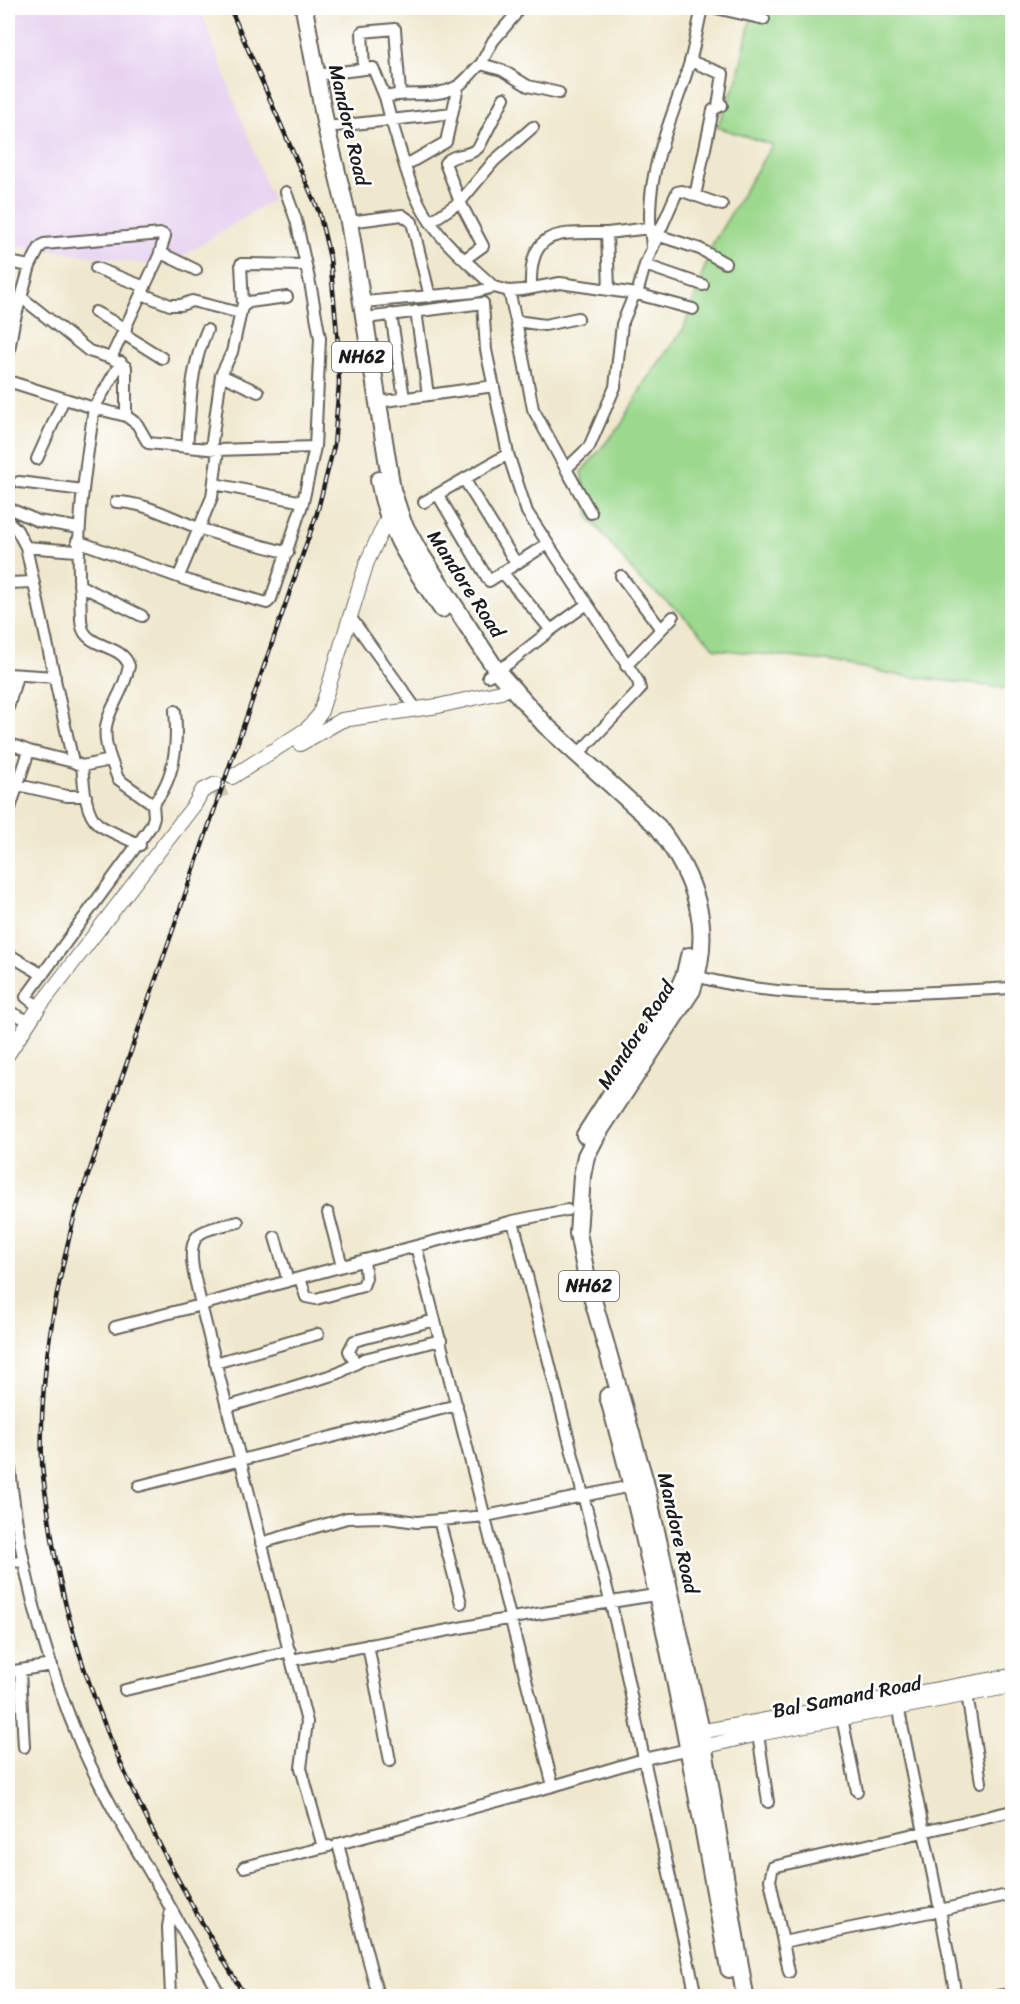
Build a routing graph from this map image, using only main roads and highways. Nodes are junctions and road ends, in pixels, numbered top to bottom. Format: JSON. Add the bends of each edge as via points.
{"nodes":[{"id":1,"x":292,"y":8,"type":"edge"},
{"id":2,"x":304,"y":8,"type":"edge"},
{"id":3,"x":387,"y":519,"type":"junction"},
{"id":4,"x":492,"y":674,"type":"junction"},
{"id":5,"x":505,"y":689,"type":"junction"},
{"id":6,"x":222,"y":786,"type":"junction"},
{"id":7,"x":8,"y":1054,"type":"edge"},
{"id":8,"x":639,"y":1484,"type":"junction"},
{"id":9,"x":1012,"y":1676,"type":"edge"},
{"id":10,"x":1012,"y":1686,"type":"edge"},
{"id":11,"x":897,"y":1702,"type":"junction"},
{"id":12,"x":695,"y":1740,"type":"junction"},
{"id":13,"x":734,"y":1996,"type":"edge"},
{"id":14,"x":745,"y":1996,"type":"edge"}],
"edges":[{"from":1,"to":3,"type":"highway","name":"Mandore Road","number":"NH62","via":[[352,297],[374,458]]},
{"from":2,"to":4,"type":"highway","name":"Mandore Road","number":"NH62","via":[[326,127],[350,222],[392,490],[417,550]]},
{"from":3,"to":4,"type":"highway","name":"Mandore Road","number":"NH62","via":[[404,551]]},
{"from":3,"to":6,"type":"main road","via":[[367,562],[326,700],[313,724]]},
{"from":4,"to":5,"type":"highway","name":"Mandore Road","number":"NH62"},
{"from":5,"to":6,"type":"main road","via":[[417,710],[338,722]]},
{"from":5,"to":8,"type":"highway","name":"Mandore Road","number":"NH62","via":[[540,733],[650,834],[675,874],[688,908],[689,956],[685,974],[585,1133],[575,1162],[567,1210],[568,1240],[578,1287]]},
{"from":5,"to":8,"type":"highway","name":"Mandore Road","number":"NH62","via":[[658,827],[686,869],[698,906],[700,953],[692,990],[598,1133],[586,1156],[579,1194],[578,1233],[587,1279]]},
{"from":6,"to":7,"type":"main road","via":[[195,804],[39,1007]]},
{"from":8,"to":12,"type":"highway","name":"Mandore Road","number":"NH62"},
{"from":9,"to":11,"type":"main road","name":"Bal Samand Road"},
{"from":10,"to":11,"type":"main road","name":"Bal Samand Road"},
{"from":11,"to":12,"type":"main road","name":"Bal Samand Road"},
{"from":11,"to":12,"type":"main road","name":"Bal Samand Road","via":[[842,1718],[758,1734]]},
{"from":12,"to":13,"type":"highway","name":"Mandore Road","number":"NH62"},
{"from":12,"to":14,"type":"highway","name":"Mandore Road","number":"NH62"}]}
